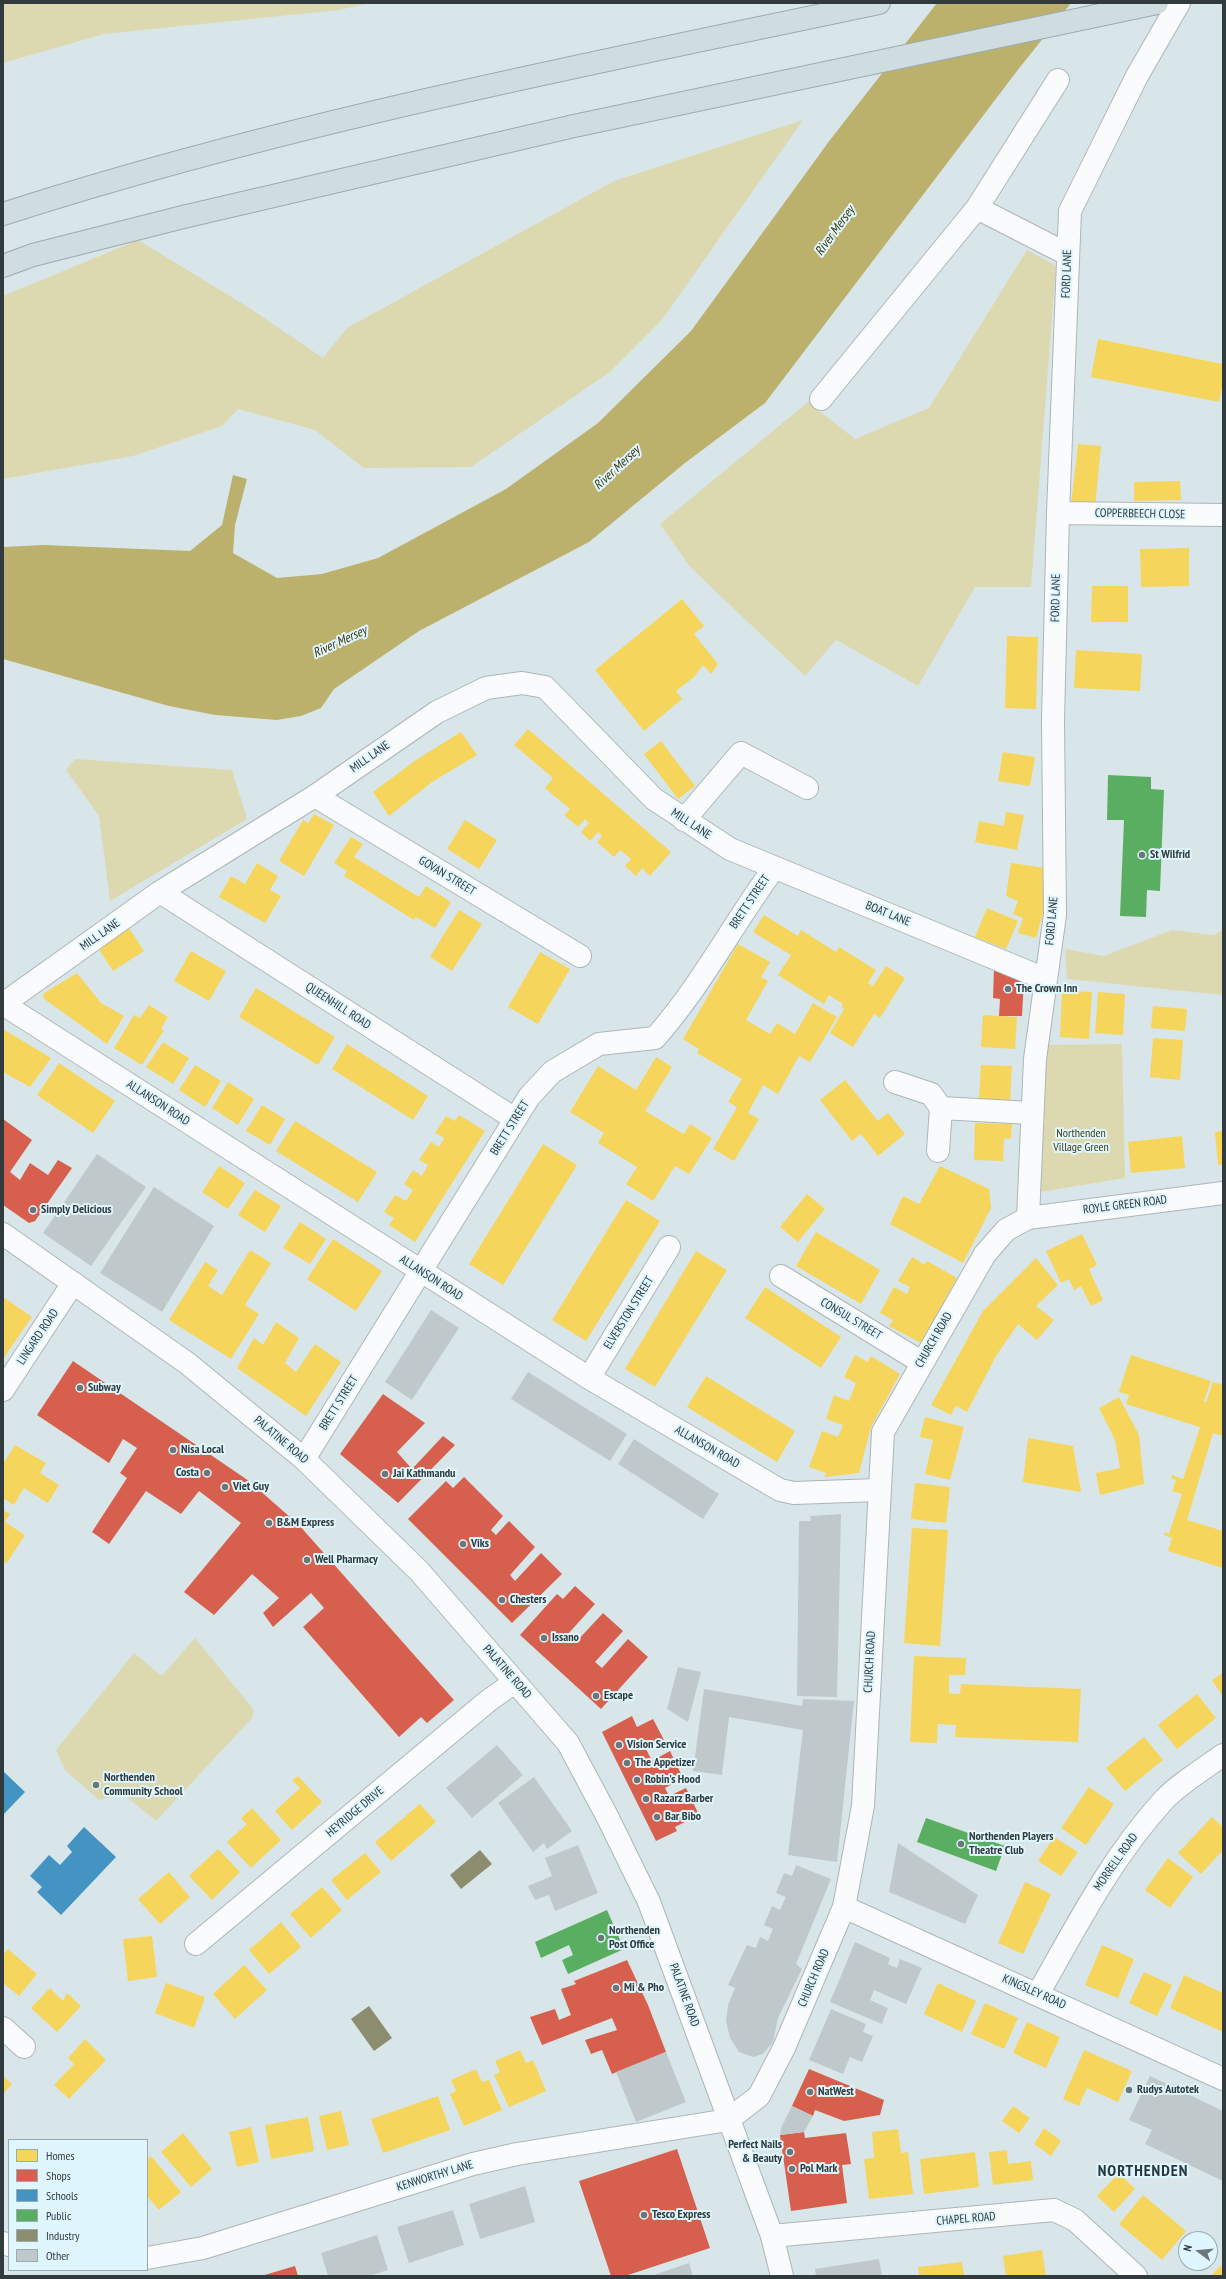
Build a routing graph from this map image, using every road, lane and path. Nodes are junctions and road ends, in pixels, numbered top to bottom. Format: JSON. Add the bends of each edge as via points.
{"nodes":[{"id":1,"x":879,"y":3,"type":"edge"},
{"id":2,"x":1157,"y":3,"type":"edge"},
{"id":3,"x":1179,"y":3,"type":"edge"},
{"id":4,"x":1058,"y":80,"type":"dead end"},
{"id":5,"x":977,"y":208,"type":"junction"},
{"id":6,"x":3,"y":214,"type":"edge"},
{"id":7,"x":1067,"y":254,"type":"junction"},
{"id":8,"x":3,"y":266,"type":"edge"},
{"id":9,"x":821,"y":399,"type":"dead end"},
{"id":10,"x":1058,"y":513,"type":"junction"},
{"id":11,"x":1223,"y":515,"type":"edge"},
{"id":12,"x":807,"y":788,"type":"dead end"},
{"id":13,"x":315,"y":796,"type":"junction"},
{"id":14,"x":684,"y":820,"type":"junction"},
{"id":15,"x":730,"y":849,"type":"joint"},
{"id":16,"x":774,"y":868,"type":"junction"},
{"id":17,"x":160,"y":892,"type":"junction"},
{"id":18,"x":580,"y":956,"type":"dead end"},
{"id":19,"x":1045,"y":979,"type":"junction"},
{"id":20,"x":3,"y":1004,"type":"edge"},
{"id":21,"x":895,"y":1082,"type":"dead end"},
{"id":22,"x":941,"y":1108,"type":"junction"},
{"id":23,"x":1031,"y":1113,"type":"junction"},
{"id":24,"x":515,"y":1119,"type":"junction"},
{"id":25,"x":938,"y":1151,"type":"dead end"},
{"id":26,"x":1223,"y":1193,"type":"edge"},
{"id":27,"x":1028,"y":1218,"type":"junction"},
{"id":28,"x":3,"y":1234,"type":"edge"},
{"id":29,"x":669,"y":1247,"type":"dead end"},
{"id":30,"x":421,"y":1272,"type":"junction"},
{"id":31,"x":781,"y":1276,"type":"dead end"},
{"id":32,"x":73,"y":1283,"type":"junction"},
{"id":33,"x":921,"y":1362,"type":"junction"},
{"id":34,"x":589,"y":1378,"type":"junction"},
{"id":35,"x":3,"y":1390,"type":"edge"},
{"id":36,"x":304,"y":1459,"type":"junction"},
{"id":37,"x":878,"y":1490,"type":"junction"},
{"id":38,"x":515,"y":1682,"type":"junction"},
{"id":39,"x":1223,"y":1755,"type":"edge"},
{"id":40,"x":844,"y":1907,"type":"junction"},
{"id":41,"x":196,"y":1944,"type":"dead end"},
{"id":42,"x":1038,"y":1994,"type":"junction"},
{"id":43,"x":3,"y":2028,"type":"edge"},
{"id":44,"x":24,"y":2047,"type":"dead end"},
{"id":45,"x":1223,"y":2080,"type":"edge"},
{"id":46,"x":728,"y":2120,"type":"junction"},
{"id":47,"x":772,"y":2236,"type":"junction"},
{"id":48,"x":148,"y":2258,"type":"edge"},
{"id":49,"x":782,"y":2276,"type":"edge"},
{"id":50,"x":1136,"y":2276,"type":"edge"}],
"edges":[{"from":1,"to":6,"type":"highway","via":[[282,133],[84,188]]},
{"from":2,"to":8,"type":"highway","via":[[574,126],[183,217],[33,255]]},
{"from":3,"to":7,"type":"street","name":"FORD LANE","via":[[1137,76],[1070,211]]},
{"from":4,"to":5,"type":"street"},
{"from":5,"to":7,"type":"street"},
{"from":5,"to":9,"type":"street"},
{"from":7,"to":10,"type":"street","name":"FORD LANE"},
{"from":10,"to":11,"type":"street","name":"COPPERBEECH CLOSE"},
{"from":10,"to":19,"type":"street","name":"FORD LANE","via":[[1053,720],[1054,915]]},
{"from":12,"to":14,"type":"street","via":[[741,753]]},
{"from":13,"to":14,"type":"street","name":"MILL LANE","via":[[452,702],[486,688],[522,683],[545,687],[654,799]]},
{"from":13,"to":17,"type":"street","name":"MILL LANE"},
{"from":13,"to":18,"type":"street","name":"GOVAN STREET"},
{"from":14,"to":15,"type":"street","name":"MILL LANE"},
{"from":15,"to":16,"type":"street","name":"BOAT LANE"},
{"from":16,"to":19,"type":"street","name":"BOAT LANE"},
{"from":16,"to":24,"type":"street","name":"BRETT STREET","via":[[679,1011],[655,1038],[599,1044],[552,1072],[529,1097]]},
{"from":17,"to":20,"type":"street","name":"MILL LANE"},
{"from":17,"to":24,"type":"street","name":"QUEENHILL ROAD"},
{"from":19,"to":23,"type":"street","name":"FORD LANE"},
{"from":20,"to":30,"type":"street","name":"ALLANSON ROAD"},
{"from":21,"to":22,"type":"street","via":[[931,1094]]},
{"from":22,"to":23,"type":"street"},
{"from":22,"to":25,"type":"street"},
{"from":23,"to":27,"type":"street","name":"FORD LANE"},
{"from":24,"to":30,"type":"street","name":"BRETT STREET"},
{"from":26,"to":27,"type":"street","name":"ROYLE GREEN ROAD"},
{"from":27,"to":33,"type":"street","name":"CHURCH ROAD","via":[[1006,1230],[985,1254]]},
{"from":28,"to":32,"type":"street","name":"PALATINE ROAD"},
{"from":29,"to":34,"type":"street","name":"ELVERSTON STREET"},
{"from":30,"to":34,"type":"street","name":"ALLANSON ROAD"},
{"from":30,"to":36,"type":"street","name":"BRETT STREET"},
{"from":31,"to":33,"type":"street","name":"CONSUL STREET"},
{"from":32,"to":35,"type":"street","name":"LINGARD ROAD"},
{"from":32,"to":36,"type":"street","name":"PALATINE ROAD","via":[[187,1363]]},
{"from":33,"to":37,"type":"street","name":"CHURCH ROAD","via":[[883,1432]]},
{"from":34,"to":37,"type":"street","name":"ALLANSON ROAD","via":[[780,1490],[794,1493]]},
{"from":36,"to":38,"type":"street","name":"PALATINE ROAD","via":[[419,1571]]},
{"from":37,"to":40,"type":"street","name":"CHURCH ROAD","via":[[863,1806]]},
{"from":38,"to":41,"type":"street","name":"HEYRIDGE DRIVE","via":[[482,1706]]},
{"from":38,"to":46,"type":"street","name":"PALATINE ROAD","via":[[568,1743],[628,1858],[649,1902]]},
{"from":39,"to":42,"type":"street","name":"MORRELL ROAD","via":[[1164,1799],[1125,1848],[1096,1892]]},
{"from":40,"to":42,"type":"street","name":"KINGSLEY ROAD"},
{"from":40,"to":46,"type":"street","name":"CHURCH ROAD","via":[[784,2048],[759,2096]]},
{"from":42,"to":45,"type":"street","name":"KINGSLEY ROAD"},
{"from":43,"to":44,"type":"street"},
{"from":46,"to":47,"type":"street","name":"PALATINE ROAD"},
{"from":46,"to":48,"type":"street","name":"KENWORTHY LANE","via":[[517,2154],[472,2164],[203,2248]]},
{"from":47,"to":49,"type":"street","name":"PALATINE ROAD"},
{"from":47,"to":50,"type":"street","name":"CHAPEL ROAD","via":[[1054,2210],[1075,2220]]}]}
